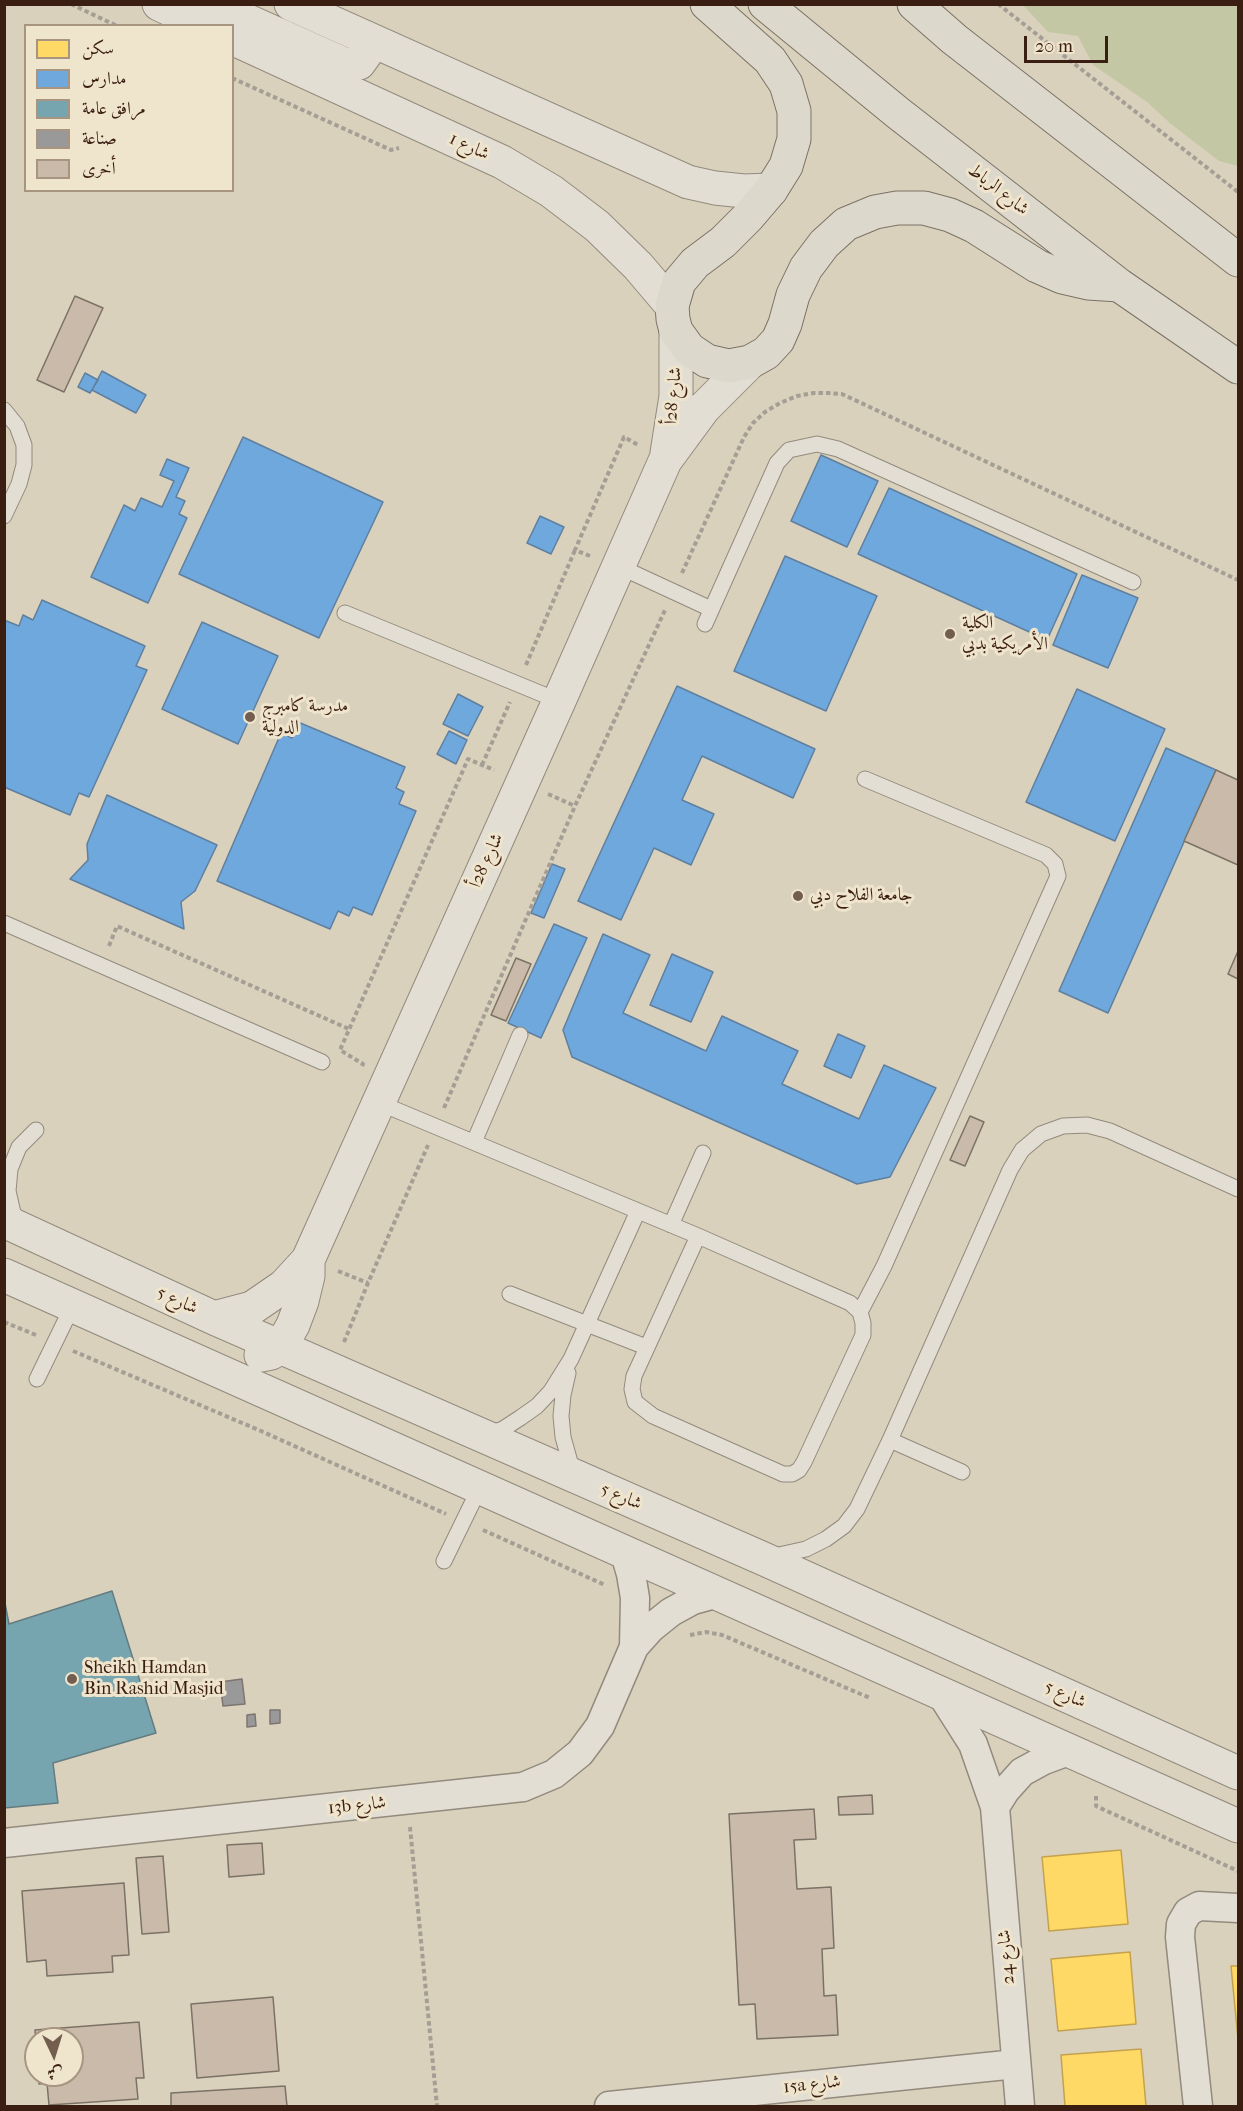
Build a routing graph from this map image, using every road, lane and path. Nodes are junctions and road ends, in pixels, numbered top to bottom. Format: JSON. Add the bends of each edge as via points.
{"nodes":[{"id":1,"x":71,"y":4,"type":"edge"},
{"id":2,"x":159,"y":4,"type":"edge"},
{"id":3,"x":210,"y":4,"type":"edge"},
{"id":4,"x":291,"y":4,"type":"edge"},
{"id":5,"x":707,"y":4,"type":"edge"},
{"id":6,"x":765,"y":4,"type":"edge"},
{"id":7,"x":914,"y":4,"type":"edge"},
{"id":8,"x":998,"y":4,"type":"edge"},
{"id":9,"x":113,"y":24,"type":"edge"},
{"id":10,"x":201,"y":24,"type":"edge"},
{"id":11,"x":234,"y":39,"type":"edge"},
{"id":12,"x":374,"y":42,"type":"junction"},
{"id":13,"x":234,"y":79,"type":"edge"},
{"id":14,"x":407,"y":145,"type":"dead end"},
{"id":15,"x":771,"y":190,"type":"junction"},
{"id":16,"x":1239,"y":192,"type":"edge"},
{"id":17,"x":1239,"y":260,"type":"edge"},
{"id":18,"x":1119,"y":285,"type":"junction"},
{"id":19,"x":674,"y":318,"type":"junction"},
{"id":20,"x":750,"y":362,"type":"junction"},
{"id":21,"x":1239,"y":367,"type":"edge"},
{"id":22,"x":4,"y":410,"type":"edge"},
{"id":23,"x":665,"y":461,"type":"junction"},
{"id":24,"x":4,"y":516,"type":"edge"},
{"id":25,"x":575,"y":550,"type":"junction"},
{"id":26,"x":618,"y":566,"type":"junction"},
{"id":27,"x":1239,"y":580,"type":"edge"},
{"id":28,"x":1133,"y":582,"type":"dead end"},
{"id":29,"x":673,"y":591,"type":"junction"},
{"id":30,"x":711,"y":609,"type":"junction"},
{"id":31,"x":345,"y":613,"type":"dead end"},
{"id":32,"x":705,"y":624,"type":"dead end"},
{"id":33,"x":518,"y":684,"type":"junction"},
{"id":34,"x":560,"y":701,"type":"junction"},
{"id":35,"x":482,"y":765,"type":"dead end"},
{"id":36,"x":865,"y":779,"type":"dead end"},
{"id":37,"x":4,"y":924,"type":"edge"},
{"id":38,"x":101,"y":966,"type":"junction"},
{"id":39,"x":349,"y":1029,"type":"dead end"},
{"id":40,"x":520,"y":1035,"type":"dead end"},
{"id":41,"x":322,"y":1062,"type":"dead end"},
{"id":42,"x":378,"y":1102,"type":"junction"},
{"id":43,"x":436,"y":1126,"type":"junction"},
{"id":44,"x":36,"y":1130,"type":"dead end"},
{"id":45,"x":474,"y":1142,"type":"junction"},
{"id":46,"x":703,"y":1153,"type":"dead end"},
{"id":47,"x":1239,"y":1189,"type":"edge"},
{"id":48,"x":638,"y":1211,"type":"junction"},
{"id":49,"x":671,"y":1225,"type":"junction"},
{"id":50,"x":15,"y":1226,"type":"edge"},
{"id":51,"x":698,"y":1236,"type":"junction"},
{"id":52,"x":4,"y":1259,"type":"edge"},
{"id":53,"x":308,"y":1260,"type":"junction"},
{"id":54,"x":4,"y":1275,"type":"edge"},
{"id":55,"x":510,"y":1294,"type":"dead end"},
{"id":56,"x":73,"y":1305,"type":"junction"},
{"id":57,"x":860,"y":1312,"type":"junction"},
{"id":58,"x":214,"y":1318,"type":"junction"},
{"id":59,"x":585,"y":1325,"type":"junction"},
{"id":60,"x":646,"y":1347,"type":"junction"},
{"id":61,"x":280,"y":1348,"type":"junction"},
{"id":62,"x":571,"y":1359,"type":"junction"},
{"id":63,"x":333,"y":1371,"type":"junction"},
{"id":64,"x":37,"y":1379,"type":"dead end"},
{"id":65,"x":276,"y":1396,"type":"junction"},
{"id":66,"x":261,"y":1431,"type":"dead end"},
{"id":67,"x":483,"y":1436,"type":"junction"},
{"id":68,"x":890,"y":1440,"type":"junction"},
{"id":69,"x":962,"y":1472,"type":"dead end"},
{"id":70,"x":574,"y":1477,"type":"junction"},
{"id":71,"x":480,"y":1487,"type":"junction"},
{"id":72,"x":624,"y":1550,"type":"junction"},
{"id":73,"x":764,"y":1559,"type":"junction"},
{"id":74,"x":444,"y":1560,"type":"dead end"},
{"id":75,"x":718,"y":1593,"type":"junction"},
{"id":76,"x":634,"y":1647,"type":"junction"},
{"id":77,"x":940,"y":1692,"type":"junction"},
{"id":78,"x":1071,"y":1750,"type":"junction"},
{"id":79,"x":1239,"y":1773,"type":"edge"},
{"id":80,"x":407,"y":1801,"type":"junction"},
{"id":81,"x":995,"y":1807,"type":"junction"},
{"id":82,"x":1239,"y":1826,"type":"edge"},
{"id":83,"x":4,"y":1843,"type":"edge"},
{"id":84,"x":1239,"y":1908,"type":"edge"},
{"id":85,"x":1016,"y":2064,"type":"junction"},
{"id":86,"x":437,"y":2106,"type":"edge"},
{"id":87,"x":609,"y":2106,"type":"edge"},
{"id":88,"x":1020,"y":2106,"type":"edge"},
{"id":89,"x":1198,"y":2106,"type":"edge"}],
"edges":[{"from":1,"to":9,"type":"path"},
{"from":2,"to":10,"type":"street"},
{"from":3,"to":12,"type":"street","via":[[346,65],[359,63]]},
{"from":4,"to":12,"type":"street"},
{"from":5,"to":15,"type":"highway","via":[[770,60],[786,84],[794,111],[794,139],[786,166]]},
{"from":6,"to":18,"type":"highway","name":"شارع الرباط"},
{"from":7,"to":17,"type":"highway"},
{"from":8,"to":16,"type":"path"},
{"from":11,"to":19,"type":"street","name":"شارع 1","via":[[502,162],[541,186],[597,226],[638,266]]},
{"from":12,"to":15,"type":"street","via":[[688,182],[744,191]]},
{"from":13,"to":14,"type":"path","via":[[391,150]]},
{"from":15,"to":19,"type":"highway","via":[[748,218],[695,263],[679,282]]},
{"from":18,"to":20,"type":"highway","via":[[1088,284],[1053,273],[950,215],[924,208],[875,212],[846,224],[824,244],[793,295],[778,340]]},
{"from":18,"to":21,"type":"highway","name":"شارع الرباط"},
{"from":19,"to":20,"type":"highway","via":[[689,349],[707,362],[729,366]]},
{"from":19,"to":23,"type":"street","name":"شارع 28أ","via":[[676,396]]},
{"from":20,"to":23,"type":"street","name":"شارع 28أ","via":[[704,408]]},
{"from":22,"to":24,"type":"lane","via":[[17,426],[24,445],[24,465]]},
{"from":23,"to":25,"type":"path","via":[[624,437]]},
{"from":23,"to":26,"type":"street","name":"شارع 28أ"},
{"from":25,"to":26,"type":"path"},
{"from":25,"to":33,"type":"path"},
{"from":26,"to":29,"type":"lane"},
{"from":26,"to":34,"type":"street","name":"شارع 28أ"},
{"from":27,"to":29,"type":"path","via":[[842,394],[814,393],[796,396],[765,412],[744,437]]},
{"from":28,"to":30,"type":"lane","via":[[838,449],[817,444],[789,450],[777,463]]},
{"from":29,"to":30,"type":"lane"},
{"from":29,"to":43,"type":"path"},
{"from":30,"to":32,"type":"lane"},
{"from":31,"to":33,"type":"lane"},
{"from":33,"to":34,"type":"lane"},
{"from":33,"to":35,"type":"path"},
{"from":34,"to":42,"type":"street","name":"شارع 28أ"},
{"from":36,"to":57,"type":"lane","via":[[1046,855],[1055,864],[1058,876]]},
{"from":37,"to":38,"type":"lane"},
{"from":38,"to":39,"type":"path","via":[[117,926]]},
{"from":38,"to":41,"type":"lane"},
{"from":40,"to":45,"type":"lane"},
{"from":42,"to":43,"type":"lane"},
{"from":42,"to":53,"type":"street","name":"شارع 28أ"},
{"from":43,"to":45,"type":"lane"},
{"from":43,"to":63,"type":"path"},
{"from":44,"to":50,"type":"lane","via":[[19,1148],[10,1168],[8,1191]]},
{"from":45,"to":48,"type":"lane"},
{"from":46,"to":49,"type":"lane"},
{"from":47,"to":68,"type":"lane","via":[[1110,1131],[1087,1125],[1063,1126],[1041,1134],[1022,1150],[1010,1170]]},
{"from":48,"to":49,"type":"lane"},
{"from":48,"to":59,"type":"lane"},
{"from":49,"to":51,"type":"lane"},
{"from":50,"to":58,"type":"street","name":"شارع 5"},
{"from":51,"to":57,"type":"lane","via":[[850,1303]]},
{"from":51,"to":60,"type":"lane"},
{"from":52,"to":61,"type":"street","via":[[31,1264],[247,1355],[259,1356]]},
{"from":53,"to":58,"type":"street","name":"شارع 28أ","via":[[284,1286],[252,1308]]},
{"from":53,"to":61,"type":"street","name":"شارع 28أ","via":[[302,1301]]},
{"from":54,"to":56,"type":"street"},
{"from":55,"to":59,"type":"lane"},
{"from":56,"to":64,"type":"lane"},
{"from":56,"to":65,"type":"street"},
{"from":57,"to":60,"type":"lane","via":[[863,1335],[804,1462],[792,1474],[783,1474],[643,1410],[635,1402],[632,1389]]},
{"from":58,"to":61,"type":"street","name":"شارع 5"},
{"from":59,"to":60,"type":"lane"},
{"from":59,"to":62,"type":"lane"},
{"from":61,"to":63,"type":"street","name":"شارع 5"},
{"from":62,"to":67,"type":"lane","via":[[537,1406],[503,1429]]},
{"from":62,"to":70,"type":"lane","via":[[561,1416]]},
{"from":63,"to":67,"type":"street","name":"شارع 5"},
{"from":65,"to":66,"type":"path"},
{"from":65,"to":71,"type":"street"},
{"from":67,"to":70,"type":"street","name":"شارع 5"},
{"from":68,"to":69,"type":"lane"},
{"from":68,"to":73,"type":"lane","via":[[857,1509],[844,1526],[806,1549]]},
{"from":70,"to":73,"type":"street","name":"شارع 5"},
{"from":71,"to":72,"type":"street"},
{"from":71,"to":74,"type":"lane"},
{"from":72,"to":75,"type":"street"},
{"from":72,"to":76,"type":"street","name":"13b شارع","via":[[635,1598]]},
{"from":73,"to":79,"type":"street","name":"شارع 5"},
{"from":75,"to":76,"type":"street","name":"13b شارع","via":[[671,1612]]},
{"from":75,"to":77,"type":"street"},
{"from":76,"to":80,"type":"street","name":"13b شارع","via":[[600,1726],[580,1753],[554,1774],[523,1787]]},
{"from":77,"to":78,"type":"street"},
{"from":77,"to":81,"type":"street","name":"شارع 24","via":[[973,1744]]},
{"from":78,"to":81,"type":"street","via":[[1022,1772]]},
{"from":78,"to":82,"type":"street"},
{"from":80,"to":83,"type":"street","name":"13b شارع"},
{"from":80,"to":86,"type":"path"},
{"from":81,"to":85,"type":"street","name":"شارع 24"},
{"from":84,"to":89,"type":"street","via":[[1199,1906],[1188,1912],[1181,1924]]},
{"from":85,"to":87,"type":"street","name":"15a شارع"},
{"from":85,"to":88,"type":"street","name":"شارع 24"}]}
